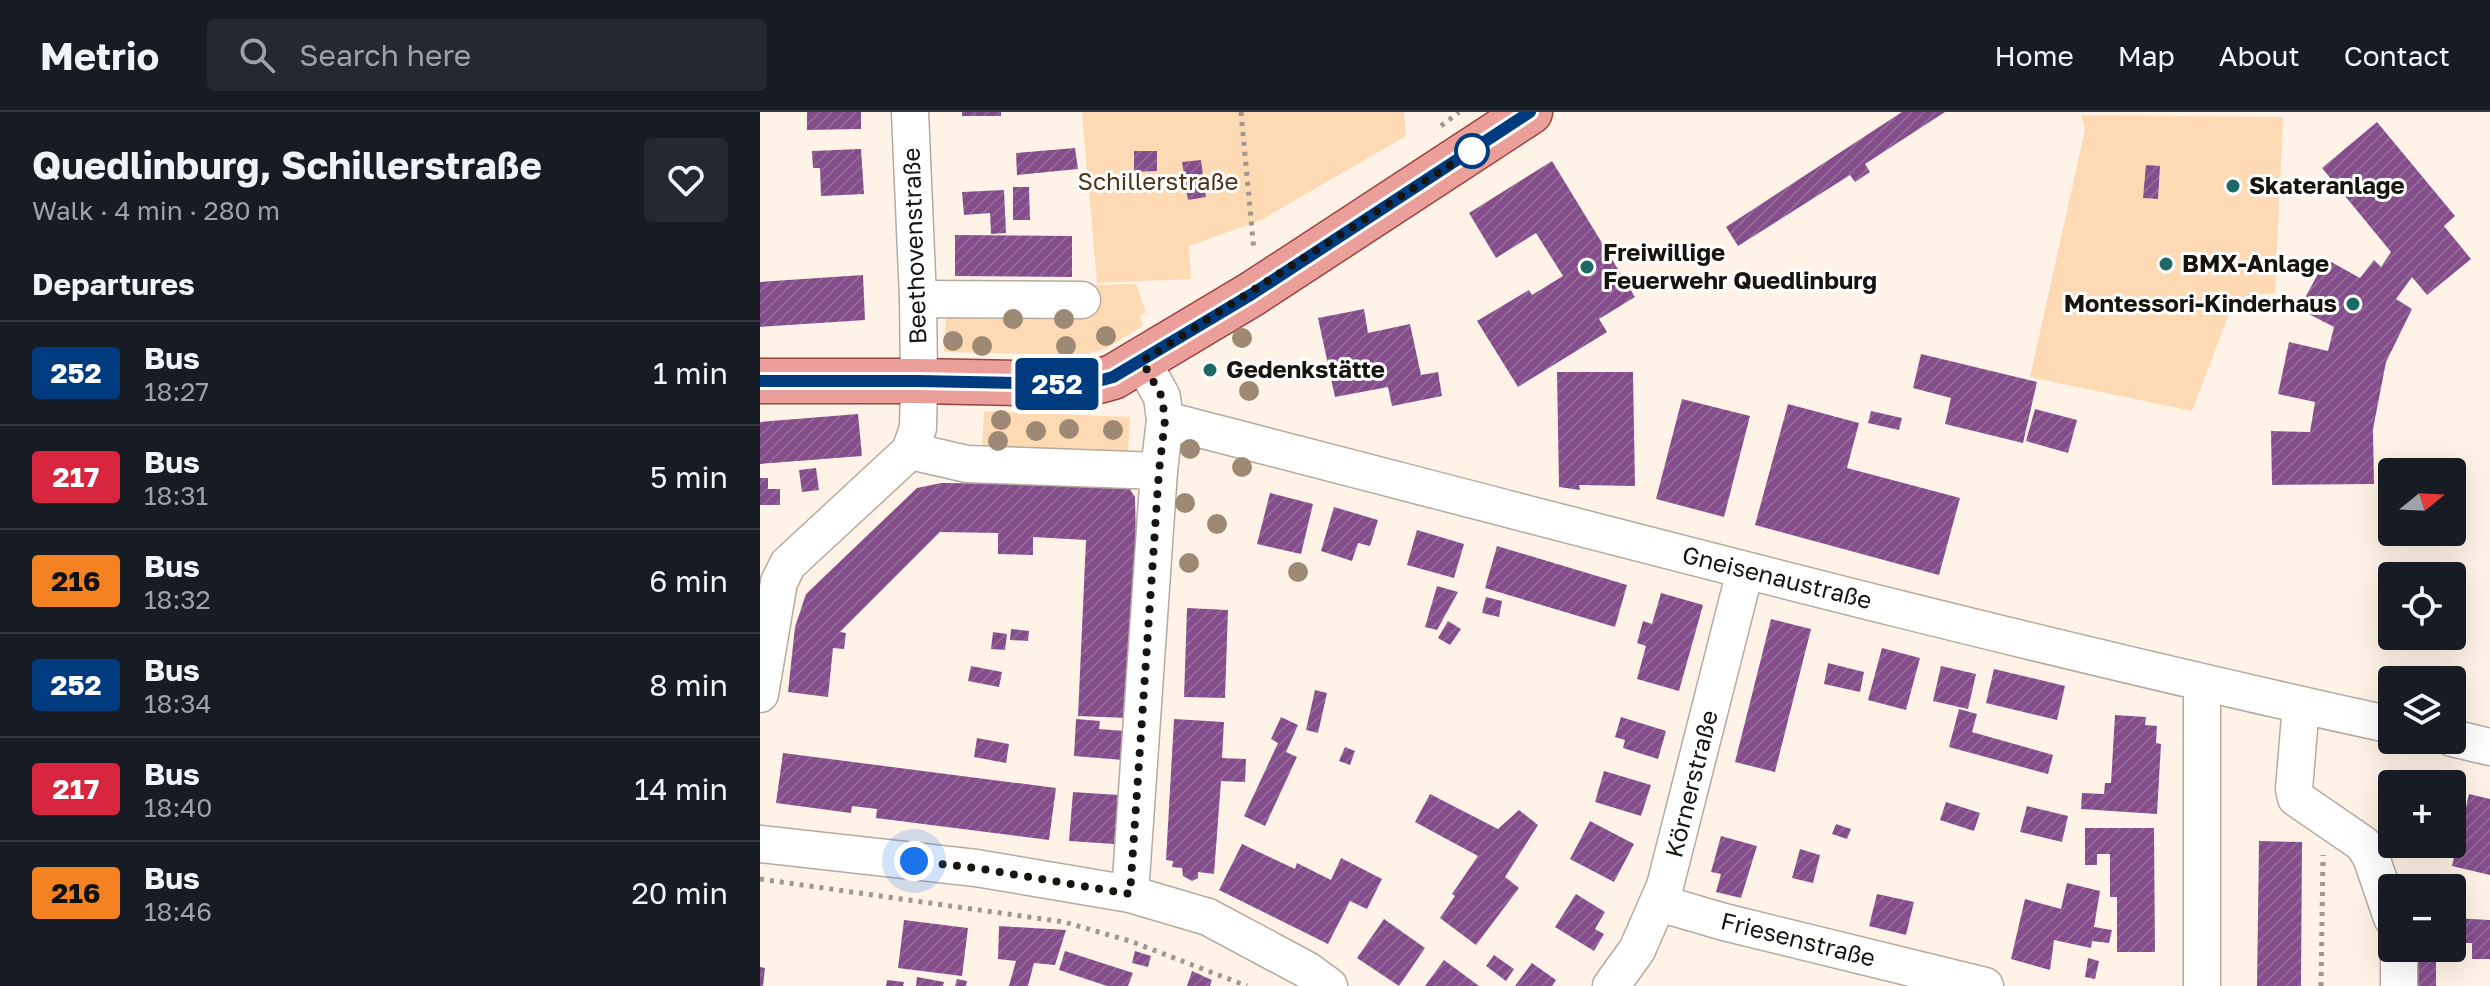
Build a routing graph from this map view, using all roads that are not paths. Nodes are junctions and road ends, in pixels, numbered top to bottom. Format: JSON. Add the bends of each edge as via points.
{"nodes":[{"id":1,"x":910,"y":112,"type":"edge"},
{"id":2,"x":1530,"y":112,"type":"edge"},
{"id":3,"x":918,"y":299,"type":"junction"},
{"id":4,"x":1082,"y":300,"type":"dead end"},
{"id":5,"x":1142,"y":361,"type":"junction"},
{"id":6,"x":760,"y":381,"type":"edge"},
{"id":7,"x":919,"y":381,"type":"junction"},
{"id":8,"x":1165,"y":420,"type":"junction"},
{"id":9,"x":910,"y":451,"type":"junction"},
{"id":10,"x":1159,"y":471,"type":"junction"},
{"id":11,"x":1745,"y":571,"type":"junction"},
{"id":12,"x":2202,"y":684,"type":"junction"},
{"id":13,"x":760,"y":694,"type":"edge"},
{"id":14,"x":2301,"y":705,"type":"junction"},
{"id":15,"x":2378,"y":722,"type":"edge"},
{"id":16,"x":2466,"y":741,"type":"edge"},
{"id":17,"x":2490,"y":747,"type":"edge"},
{"id":18,"x":760,"y":844,"type":"edge"},
{"id":19,"x":2378,"y":878,"type":"edge"},
{"id":20,"x":1130,"y":894,"type":"junction"},
{"id":21,"x":1659,"y":903,"type":"junction"},
{"id":22,"x":2399,"y":962,"type":"edge"},
{"id":23,"x":1329,"y":986,"type":"edge"},
{"id":24,"x":1611,"y":986,"type":"edge"},
{"id":25,"x":1985,"y":986,"type":"edge"},
{"id":26,"x":2202,"y":986,"type":"edge"},
{"id":27,"x":2399,"y":986,"type":"edge"}],
"edges":[{"from":1,"to":3,"type":"street","name":"Beethovenstraße"},
{"from":2,"to":5,"type":"main road"},
{"from":3,"to":4,"type":"street"},
{"from":3,"to":7,"type":"street","name":"Beethovenstraße"},
{"from":5,"to":7,"type":"main road","via":[[1113,377],[1081,384]]},
{"from":5,"to":8,"type":"street","via":[[1162,397]]},
{"from":6,"to":7,"type":"main road"},
{"from":7,"to":9,"type":"street","name":"Beethovenstraße","via":[[918,428]]},
{"from":8,"to":10,"type":"street"},
{"from":8,"to":11,"type":"street","name":"Gneisenaustraße"},
{"from":9,"to":10,"type":"street","via":[[967,464]]},
{"from":9,"to":13,"type":"street","via":[[788,564],[779,582]]},
{"from":10,"to":20,"type":"street"},
{"from":11,"to":12,"type":"street","name":"Gneisenaustraße"},
{"from":11,"to":21,"type":"street","name":"Körnerstraße"},
{"from":12,"to":14,"type":"street","name":"Gneisenaustraße"},
{"from":12,"to":26,"type":"street"},
{"from":14,"to":15,"type":"street","name":"Gneisenaustraße"},
{"from":14,"to":19,"type":"street","via":[[2295,794],[2302,804],[2360,841]]},
{"from":16,"to":17,"type":"street"},
{"from":18,"to":20,"type":"street","via":[[976,868]]},
{"from":20,"to":23,"type":"street","via":[[1208,917]]},
{"from":21,"to":24,"type":"street","name":"Körnerstraße","via":[[1637,950]]},
{"from":21,"to":25,"type":"street","name":"Friesenstraße"},
{"from":22,"to":27,"type":"street"}]}
